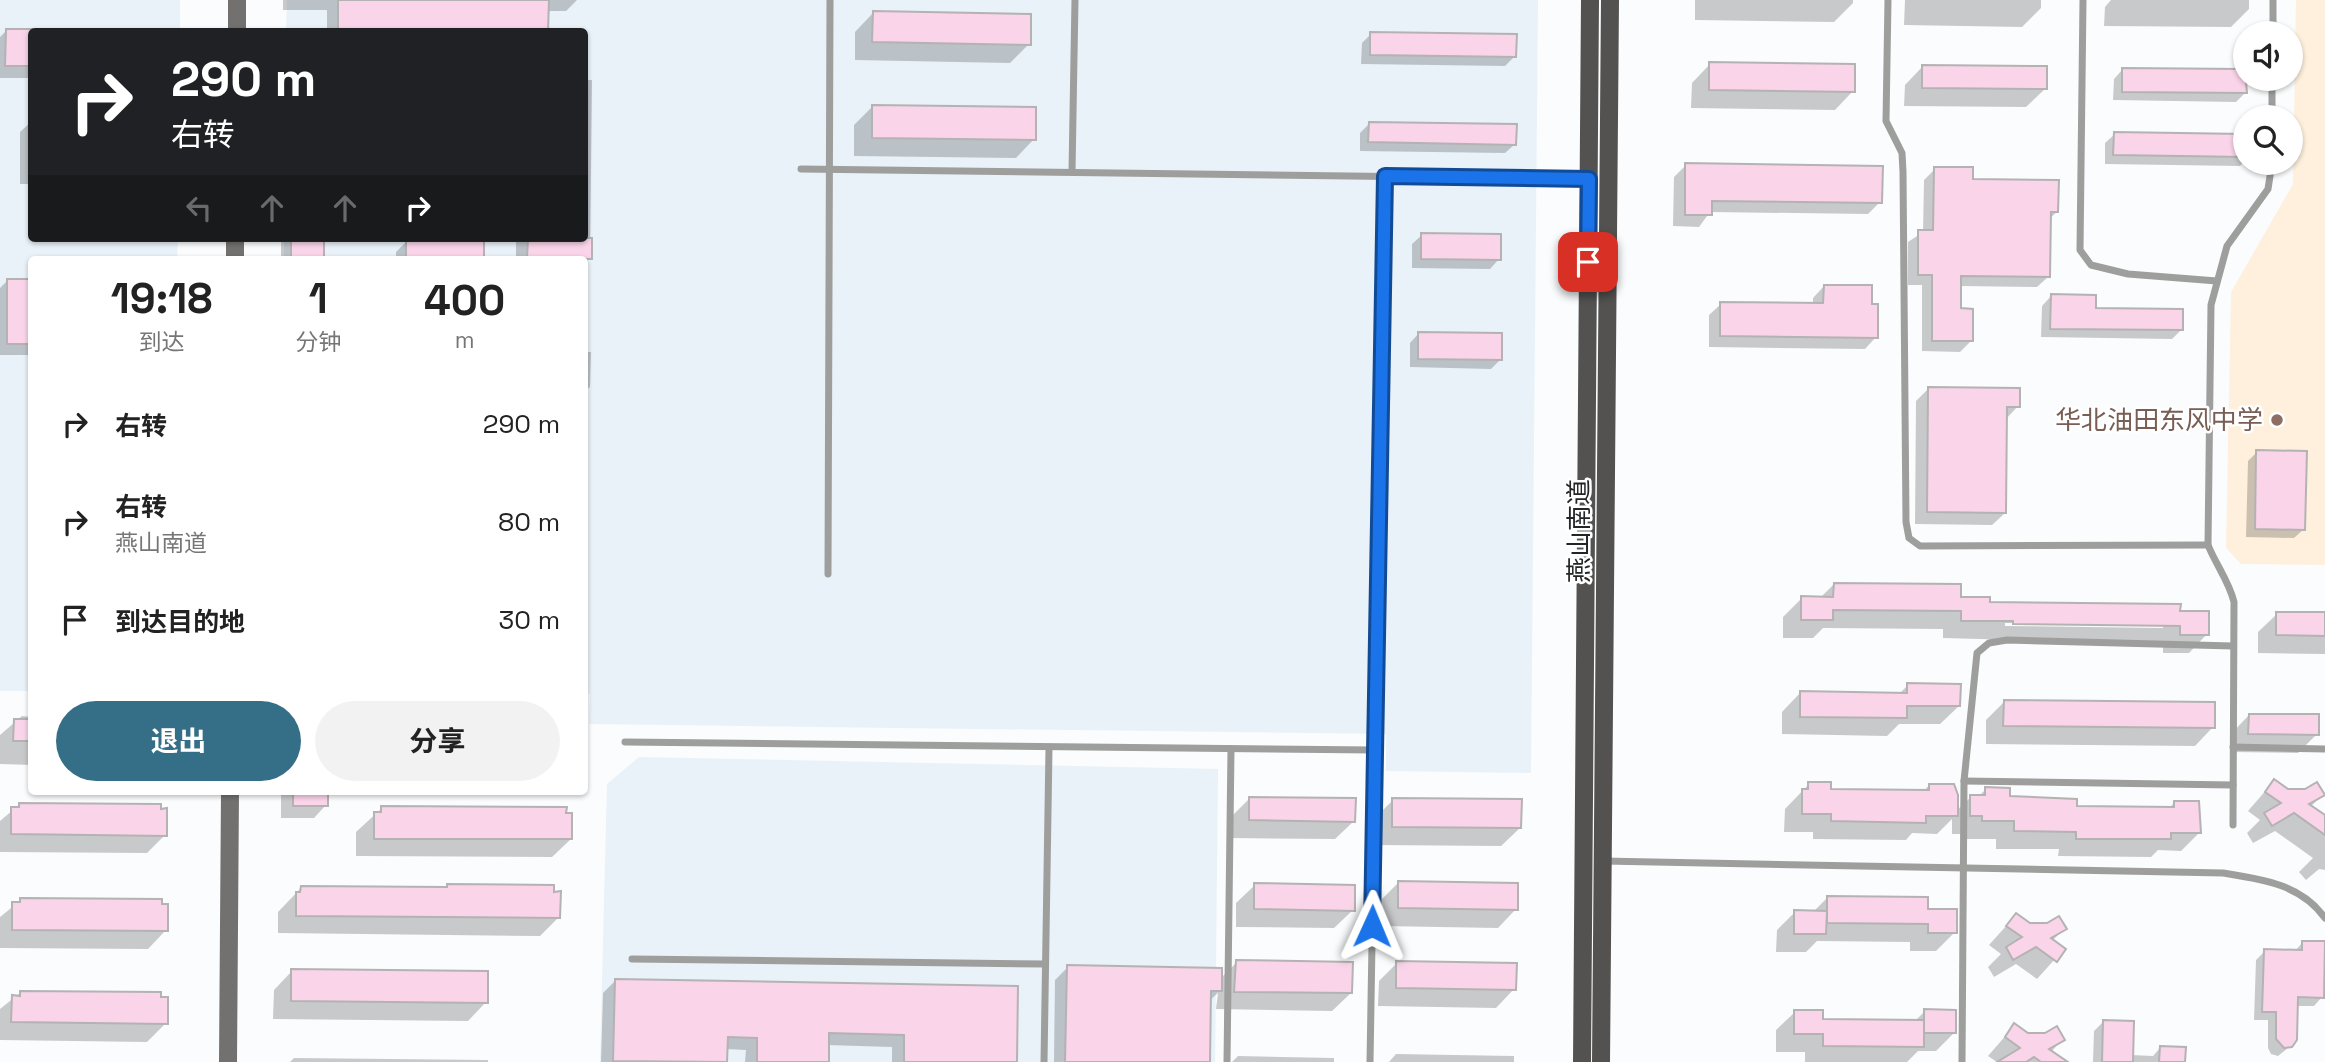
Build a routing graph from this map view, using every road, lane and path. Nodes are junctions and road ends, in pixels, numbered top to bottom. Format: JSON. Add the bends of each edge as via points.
{"nodes":[{"id":1,"x":237,"y":0,"type":"edge"},
{"id":2,"x":830,"y":0,"type":"edge"},
{"id":3,"x":1075,"y":0,"type":"edge"},
{"id":4,"x":1590,"y":0,"type":"edge"},
{"id":5,"x":1610,"y":0,"type":"edge"},
{"id":6,"x":1888,"y":0,"type":"edge"},
{"id":7,"x":2083,"y":0,"type":"edge"},
{"id":8,"x":2273,"y":0,"type":"edge"},
{"id":9,"x":2273,"y":21,"type":"edge"},
{"id":10,"x":237,"y":28,"type":"edge"},
{"id":11,"x":801,"y":169,"type":"dead end"},
{"id":12,"x":827,"y":169,"type":"junction"},
{"id":13,"x":1072,"y":172,"type":"junction"},
{"id":14,"x":2270,"y":175,"type":"edge"},
{"id":15,"x":1385,"y":176,"type":"junction"},
{"id":16,"x":1589,"y":179,"type":"junction"},
{"id":17,"x":2217,"y":281,"type":"junction"},
{"id":18,"x":2208,"y":545,"type":"junction"},
{"id":19,"x":828,"y":573,"type":"dead end"},
{"id":20,"x":2234,"y":646,"type":"junction"},
{"id":21,"x":625,"y":742,"type":"dead end"},
{"id":22,"x":2233,"y":747,"type":"junction"},
{"id":23,"x":1049,"y":748,"type":"junction"},
{"id":24,"x":1231,"y":749,"type":"junction"},
{"id":25,"x":2325,"y":749,"type":"edge"},
{"id":26,"x":1374,"y":750,"type":"junction"},
{"id":27,"x":1964,"y":781,"type":"junction"},
{"id":28,"x":2233,"y":785,"type":"junction"},
{"id":29,"x":230,"y":795,"type":"edge"},
{"id":30,"x":2233,"y":825,"type":"dead end"},
{"id":31,"x":1602,"y":861,"type":"junction"},
{"id":32,"x":1965,"y":868,"type":"junction"},
{"id":33,"x":2325,"y":918,"type":"edge"},
{"id":34,"x":632,"y":959,"type":"dead end"},
{"id":35,"x":1045,"y":964,"type":"junction"},
{"id":36,"x":228,"y":1062,"type":"edge"},
{"id":37,"x":1044,"y":1062,"type":"edge"},
{"id":38,"x":1227,"y":1062,"type":"edge"},
{"id":39,"x":1370,"y":1062,"type":"edge"},
{"id":40,"x":1582,"y":1062,"type":"edge"},
{"id":41,"x":1601,"y":1062,"type":"edge"},
{"id":42,"x":1962,"y":1062,"type":"edge"}],
"edges":[{"from":1,"to":10,"type":"street"},
{"from":2,"to":12,"type":"lane"},
{"from":3,"to":13,"type":"lane"},
{"from":4,"to":16,"type":"main road","name":"燕山南道"},
{"from":5,"to":31,"type":"main road","name":"燕山南道"},
{"from":6,"to":18,"type":"lane","via":[[1886,121],[1902,153],[1903,172],[1909,538],[1920,546]]},
{"from":7,"to":17,"type":"lane","via":[[2080,250],[2091,265],[2128,274]]},
{"from":8,"to":9,"type":"lane"},
{"from":11,"to":12,"type":"lane"},
{"from":12,"to":13,"type":"lane"},
{"from":12,"to":19,"type":"lane"},
{"from":13,"to":15,"type":"lane"},
{"from":14,"to":17,"type":"lane","via":[[2268,189],[2227,246]]},
{"from":15,"to":16,"type":"lane"},
{"from":15,"to":26,"type":"lane"},
{"from":16,"to":40,"type":"main road","name":"燕山南道"},
{"from":17,"to":18,"type":"lane","via":[[2211,305]]},
{"from":18,"to":20,"type":"lane","via":[[2230,584]]},
{"from":20,"to":22,"type":"lane"},
{"from":20,"to":27,"type":"lane","via":[[1989,643],[1974,662]]},
{"from":21,"to":23,"type":"lane"},
{"from":22,"to":25,"type":"lane"},
{"from":22,"to":28,"type":"lane"},
{"from":23,"to":24,"type":"lane"},
{"from":23,"to":35,"type":"lane"},
{"from":24,"to":26,"type":"lane"},
{"from":24,"to":38,"type":"lane"},
{"from":26,"to":39,"type":"lane"},
{"from":27,"to":28,"type":"lane"},
{"from":27,"to":32,"type":"lane"},
{"from":28,"to":30,"type":"lane"},
{"from":29,"to":36,"type":"street"},
{"from":31,"to":32,"type":"lane"},
{"from":31,"to":41,"type":"main road","name":"燕山南道"},
{"from":32,"to":33,"type":"lane","via":[[2223,873],[2282,884]]},
{"from":32,"to":42,"type":"lane"},
{"from":34,"to":35,"type":"lane"},
{"from":35,"to":37,"type":"lane"}]}
